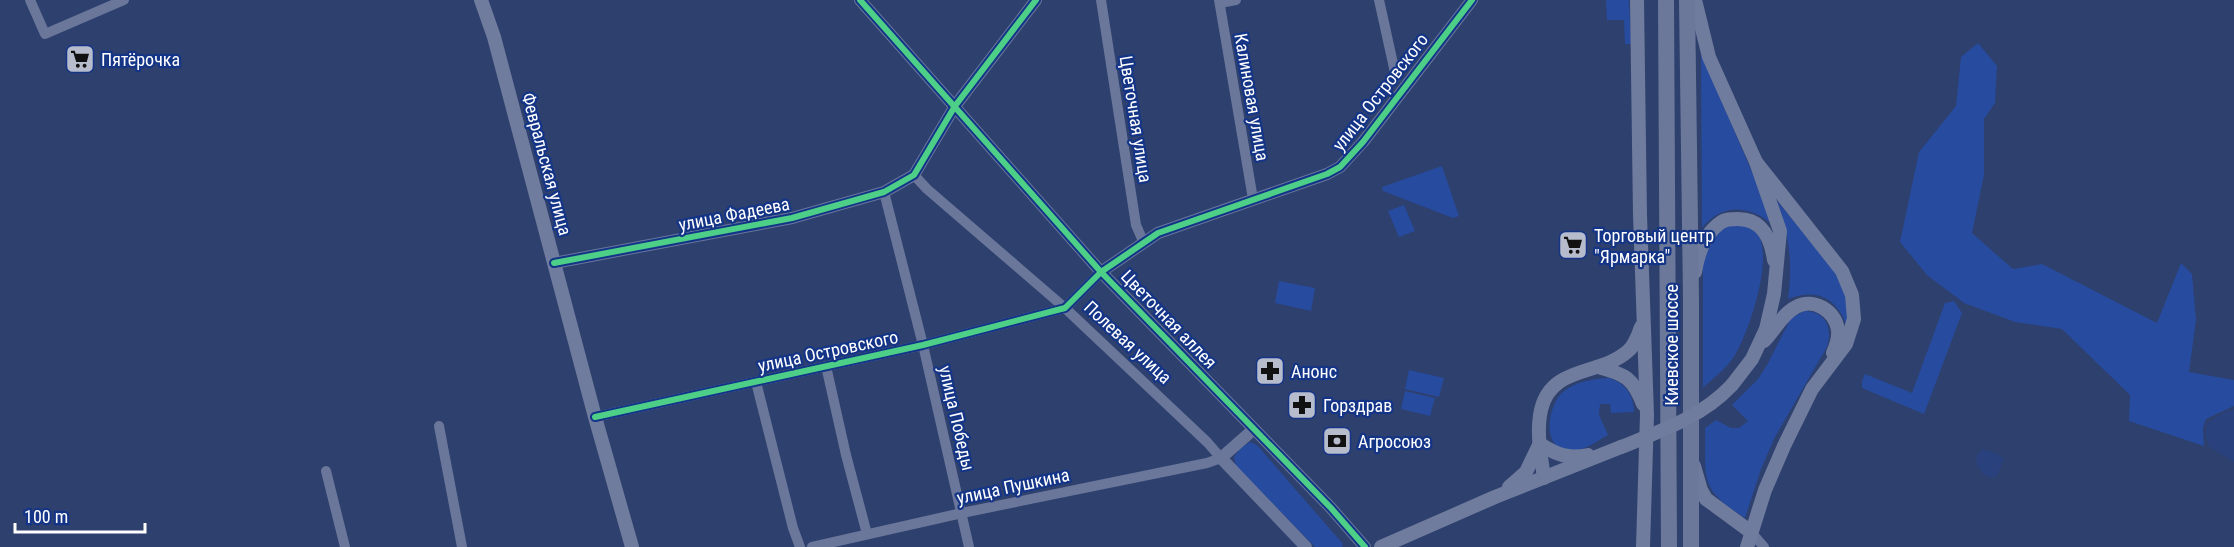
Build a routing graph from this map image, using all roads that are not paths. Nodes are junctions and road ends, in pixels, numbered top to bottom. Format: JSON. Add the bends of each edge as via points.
{"nodes":[{"id":1,"x":30,"y":0,"type":"edge"},
{"id":2,"x":124,"y":0,"type":"edge"},
{"id":3,"x":481,"y":0,"type":"edge"},
{"id":4,"x":860,"y":0,"type":"edge"},
{"id":5,"x":1036,"y":0,"type":"edge"},
{"id":6,"x":1101,"y":0,"type":"edge"},
{"id":7,"x":1236,"y":0,"type":"edge"},
{"id":8,"x":1379,"y":0,"type":"edge"},
{"id":9,"x":1472,"y":0,"type":"edge"},
{"id":10,"x":1637,"y":0,"type":"edge"},
{"id":11,"x":1666,"y":0,"type":"edge"},
{"id":12,"x":1688,"y":0,"type":"edge"},
{"id":13,"x":1695,"y":0,"type":"edge"},
{"id":14,"x":1219,"y":1,"type":"edge"},
{"id":15,"x":1396,"y":77,"type":"dead end"},
{"id":16,"x":955,"y":106,"type":"junction"},
{"id":17,"x":1756,"y":162,"type":"junction"},
{"id":18,"x":914,"y":175,"type":"junction"},
{"id":19,"x":884,"y":192,"type":"junction"},
{"id":20,"x":1253,"y":199,"type":"junction"},
{"id":21,"x":1143,"y":242,"type":"junction"},
{"id":22,"x":554,"y":263,"type":"junction"},
{"id":23,"x":1101,"y":272,"type":"junction"},
{"id":24,"x":1776,"y":274,"type":"junction"},
{"id":25,"x":1691,"y":298,"type":"junction"},
{"id":26,"x":1065,"y":308,"type":"junction"},
{"id":27,"x":1643,"y":322,"type":"junction"},
{"id":28,"x":923,"y":345,"type":"junction"},
{"id":29,"x":1759,"y":347,"type":"junction"},
{"id":30,"x":826,"y":366,"type":"junction"},
{"id":31,"x":1598,"y":367,"type":"junction"},
{"id":32,"x":1826,"y":369,"type":"junction"},
{"id":33,"x":756,"y":382,"type":"junction"},
{"id":34,"x":1647,"y":415,"type":"junction"},
{"id":35,"x":595,"y":417,"type":"junction"},
{"id":36,"x":439,"y":426,"type":"dead end"},
{"id":37,"x":1254,"y":429,"type":"junction"},
{"id":38,"x":1540,"y":444,"type":"junction"},
{"id":39,"x":1621,"y":447,"type":"junction"},
{"id":40,"x":1690,"y":454,"type":"junction"},
{"id":41,"x":1221,"y":458,"type":"junction"},
{"id":42,"x":326,"y":471,"type":"dead end"},
{"id":43,"x":1544,"y":478,"type":"junction"},
{"id":44,"x":1495,"y":497,"type":"junction"},
{"id":45,"x":962,"y":513,"type":"junction"},
{"id":46,"x":1751,"y":532,"type":"junction"},
{"id":47,"x":867,"y":534,"type":"junction"},
{"id":48,"x":345,"y":547,"type":"edge"},
{"id":49,"x":462,"y":547,"type":"edge"},
{"id":50,"x":632,"y":547,"type":"edge"},
{"id":51,"x":800,"y":547,"type":"edge"},
{"id":52,"x":812,"y":547,"type":"edge"},
{"id":53,"x":969,"y":547,"type":"edge"},
{"id":54,"x":1306,"y":547,"type":"edge"},
{"id":55,"x":1365,"y":547,"type":"edge"},
{"id":56,"x":1382,"y":547,"type":"edge"},
{"id":57,"x":1644,"y":547,"type":"edge"},
{"id":58,"x":1670,"y":547,"type":"edge"},
{"id":59,"x":1691,"y":547,"type":"edge"},
{"id":60,"x":1747,"y":547,"type":"edge"},
{"id":61,"x":1764,"y":547,"type":"edge"}],
"edges":[{"from":1,"to":2,"type":"street","via":[[45,34]]},
{"from":3,"to":22,"type":"main road","name":"Февральская улица"},
{"from":4,"to":16,"type":"street","name":"Цветочная аллея"},
{"from":5,"to":16,"type":"street"},
{"from":6,"to":21,"type":"street","name":"Цветочная улица","via":[[1136,225]]},
{"from":7,"to":14,"type":"street"},
{"from":8,"to":15,"type":"street"},
{"from":9,"to":20,"type":"street","name":"улица Островского","via":[[1363,142],[1340,166]]},
{"from":10,"to":27,"type":"main road"},
{"from":11,"to":58,"type":"highway","name":"Киевское шоссе"},
{"from":12,"to":25,"type":"highway","name":"Киевское шоссе"},
{"from":13,"to":17,"type":"main road","via":[[1708,57]]},
{"from":14,"to":20,"type":"street","name":"Калиновая улица"},
{"from":16,"to":18,"type":"street"},
{"from":16,"to":23,"type":"street","name":"Цветочная аллея"},
{"from":17,"to":24,"type":"main road","via":[[1780,231]]},
{"from":17,"to":32,"type":"main road","via":[[1842,271],[1850,287],[1854,302],[1852,328],[1846,344]]},
{"from":18,"to":19,"type":"street","name":"улица Фадеева"},
{"from":18,"to":26,"type":"street","name":"Полевая улица"},
{"from":19,"to":22,"type":"street","name":"улица Фадеева","via":[[792,218]]},
{"from":19,"to":28,"type":"street","name":"улица Победы"},
{"from":20,"to":21,"type":"street","name":"улица Островского","via":[[1179,224]]},
{"from":21,"to":23,"type":"street","name":"улица Островского"},
{"from":22,"to":35,"type":"main road","name":"Февральская улица"},
{"from":23,"to":26,"type":"street"},
{"from":23,"to":37,"type":"street","name":"Цветочная аллея"},
{"from":24,"to":25,"type":"main road","via":[[1766,232],[1756,223],[1729,219],[1719,223],[1701,248]]},
{"from":24,"to":29,"type":"main road","via":[[1770,314]]},
{"from":25,"to":40,"type":"highway","name":"Киевское шоссе"},
{"from":26,"to":28,"type":"street","name":"улица Островского"},
{"from":26,"to":41,"type":"street","name":"Полевая улица"},
{"from":27,"to":31,"type":"main road","via":[[1628,351]]},
{"from":27,"to":34,"type":"main road"},
{"from":28,"to":30,"type":"street","name":"улица Островского"},
{"from":28,"to":45,"type":"street","name":"улица Победы"},
{"from":29,"to":32,"type":"main road","via":[[1791,310],[1806,303],[1818,305],[1830,314],[1838,331]]},
{"from":29,"to":39,"type":"main road","bridge":true,"via":[[1721,397],[1698,413]]},
{"from":30,"to":33,"type":"street","name":"улица Островского"},
{"from":30,"to":47,"type":"street"},
{"from":31,"to":34,"type":"main road","via":[[1630,380]]},
{"from":31,"to":38,"type":"main road","via":[[1570,375],[1551,388],[1540,413]]},
{"from":32,"to":46,"type":"main road","via":[[1784,446]]},
{"from":33,"to":35,"type":"street","name":"улица Островского"},
{"from":33,"to":51,"type":"street"},
{"from":34,"to":57,"type":"main road"},
{"from":35,"to":50,"type":"main road","name":"Февральская улица"},
{"from":36,"to":49,"type":"street"},
{"from":37,"to":41,"type":"street"},
{"from":37,"to":55,"type":"street","name":"Цветочная аллея"},
{"from":38,"to":39,"type":"main road","via":[[1568,458]]},
{"from":38,"to":43,"type":"main road"},
{"from":38,"to":44,"type":"main road","via":[[1522,477]]},
{"from":39,"to":43,"type":"main road"},
{"from":40,"to":46,"type":"main road","via":[[1706,499]]},
{"from":40,"to":59,"type":"highway","name":"Киевское шоссе"},
{"from":41,"to":45,"type":"street","name":"улица Пушкина"},
{"from":41,"to":54,"type":"street","name":"Полевая улица"},
{"from":42,"to":48,"type":"street"},
{"from":43,"to":44,"type":"main road"},
{"from":44,"to":56,"type":"main road"},
{"from":45,"to":47,"type":"street","name":"улица Пушкина"},
{"from":45,"to":53,"type":"street","name":"улица Победы"},
{"from":46,"to":60,"type":"main road"},
{"from":46,"to":61,"type":"street"},
{"from":47,"to":52,"type":"street","name":"улица Пушкина"}]}
